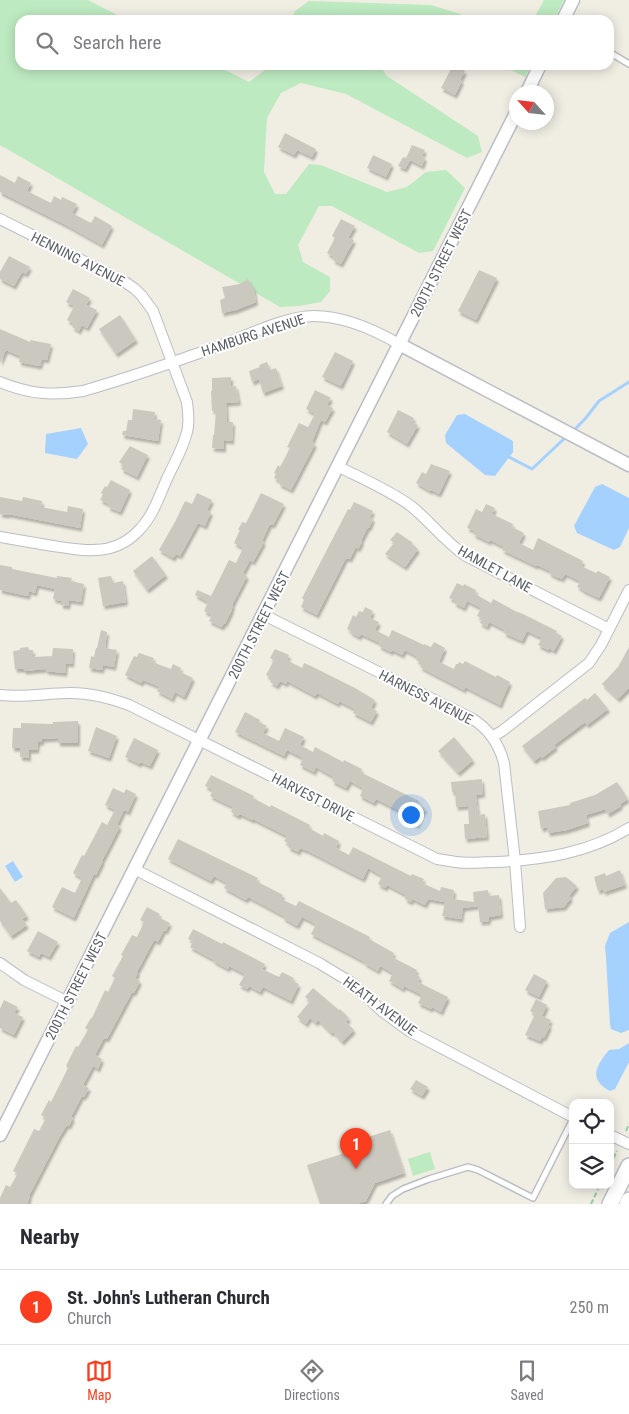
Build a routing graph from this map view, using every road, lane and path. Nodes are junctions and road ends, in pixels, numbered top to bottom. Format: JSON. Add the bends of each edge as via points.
{"nodes":[{"id":1,"x":573,"y":0,"type":"edge"},
{"id":2,"x":566,"y":15,"type":"edge"},
{"id":3,"x":614,"y":55,"type":"edge"},
{"id":4,"x":629,"y":64,"type":"edge"},
{"id":5,"x":538,"y":70,"type":"edge"},
{"id":6,"x":530,"y":85,"type":"edge"},
{"id":7,"x":509,"y":127,"type":"edge"},
{"id":8,"x":0,"y":219,"type":"edge"},
{"id":9,"x":399,"y":344,"type":"junction"},
{"id":10,"x":172,"y":362,"type":"junction"},
{"id":11,"x":0,"y":382,"type":"edge"},
{"id":12,"x":629,"y":465,"type":"edge"},
{"id":13,"x":339,"y":467,"type":"junction"},
{"id":14,"x":0,"y":537,"type":"edge"},
{"id":15,"x":629,"y":590,"type":"edge"},
{"id":16,"x":264,"y":615,"type":"junction"},
{"id":17,"x":609,"y":629,"type":"junction"},
{"id":18,"x":0,"y":695,"type":"edge"},
{"id":19,"x":492,"y":737,"type":"junction"},
{"id":20,"x":200,"y":740,"type":"junction"},
{"id":21,"x":629,"y":828,"type":"edge"},
{"id":22,"x":516,"y":861,"type":"junction"},
{"id":23,"x":134,"y":869,"type":"junction"},
{"id":24,"x":520,"y":927,"type":"dead end"},
{"id":25,"x":0,"y":963,"type":"edge"},
{"id":26,"x":68,"y":1002,"type":"junction"},
{"id":27,"x":569,"y":1116,"type":"edge"},
{"id":28,"x":629,"y":1124,"type":"edge"},
{"id":29,"x":569,"y":1126,"type":"edge"},
{"id":30,"x":1,"y":1130,"type":"edge"},
{"id":31,"x":626,"y":1131,"type":"dead end"},
{"id":32,"x":614,"y":1137,"type":"edge"},
{"id":33,"x":629,"y":1144,"type":"edge"},
{"id":34,"x":617,"y":1151,"type":"dead end"},
{"id":35,"x":614,"y":1157,"type":"edge"},
{"id":36,"x":629,"y":1166,"type":"edge"},
{"id":37,"x":598,"y":1189,"type":"edge"},
{"id":38,"x":533,"y":1198,"type":"junction"},
{"id":39,"x":629,"y":1200,"type":"edge"},
{"id":40,"x":386,"y":1204,"type":"edge"},
{"id":41,"x":530,"y":1204,"type":"edge"},
{"id":42,"x":591,"y":1204,"type":"edge"},
{"id":43,"x":610,"y":1204,"type":"edge"},
{"id":44,"x":627,"y":1204,"type":"edge"}],
"edges":[{"from":1,"to":2,"type":"street"},
{"from":3,"to":4,"type":"lane"},
{"from":5,"to":6,"type":"street"},
{"from":7,"to":9,"type":"street","name":"200TH STREET WEST"},
{"from":8,"to":10,"type":"street","name":"HENNING AVENUE","via":[[135,289],[149,303]]},
{"from":9,"to":10,"type":"street","name":"HAMBURG AVENUE","via":[[350,321],[313,316],[288,321]]},
{"from":9,"to":12,"type":"street","name":"HAMBURG AVENUE"},
{"from":9,"to":13,"type":"street","name":"200TH STREET WEST"},
{"from":10,"to":11,"type":"street","name":"HAMBURG AVENUE","via":[[108,384],[68,393],[31,392]]},
{"from":10,"to":14,"type":"street","name":"HENNING AVENUE","via":[[187,402],[187,432],[146,522],[135,534],[121,544],[97,551]]},
{"from":13,"to":16,"type":"street","name":"200TH STREET WEST"},
{"from":13,"to":17,"type":"street","name":"HAMLET LANE","via":[[409,504],[448,543],[466,556]]},
{"from":15,"to":17,"type":"street"},
{"from":16,"to":19,"type":"street","name":"HARNESS AVENUE","via":[[470,718]]},
{"from":16,"to":20,"type":"street","name":"200TH STREET WEST"},
{"from":17,"to":19,"type":"street","via":[[589,663]]},
{"from":18,"to":20,"type":"street","name":"HARVEST DRIVE","via":[[71,693],[106,698],[134,707]]},
{"from":19,"to":22,"type":"street","name":"HARNESS AVENUE","via":[[504,763]]},
{"from":20,"to":22,"type":"street","name":"HARVEST DRIVE","via":[[437,859],[458,863]]},
{"from":20,"to":23,"type":"street","name":"200TH STREET WEST"},
{"from":21,"to":22,"type":"street","name":"HARVEST DRIVE","via":[[607,840],[567,854]]},
{"from":22,"to":24,"type":"street","name":"HARNESS AVENUE"},
{"from":23,"to":26,"type":"street","name":"200TH STREET WEST"},
{"from":23,"to":27,"type":"street","name":"HEATH AVENUE","via":[[320,963],[352,983],[409,1031]]},
{"from":25,"to":26,"type":"street","via":[[24,980]]},
{"from":26,"to":30,"type":"street","name":"200TH STREET WEST"},
{"from":28,"to":31,"type":"path"},
{"from":29,"to":38,"type":"lane"},
{"from":32,"to":33,"type":"street"},
{"from":34,"to":35,"type":"path"},
{"from":36,"to":43,"type":"main road"},
{"from":37,"to":42,"type":"path"},
{"from":38,"to":40,"type":"lane","via":[[468,1167],[403,1189]]},
{"from":38,"to":41,"type":"lane"},
{"from":39,"to":44,"type":"main road"}]}
